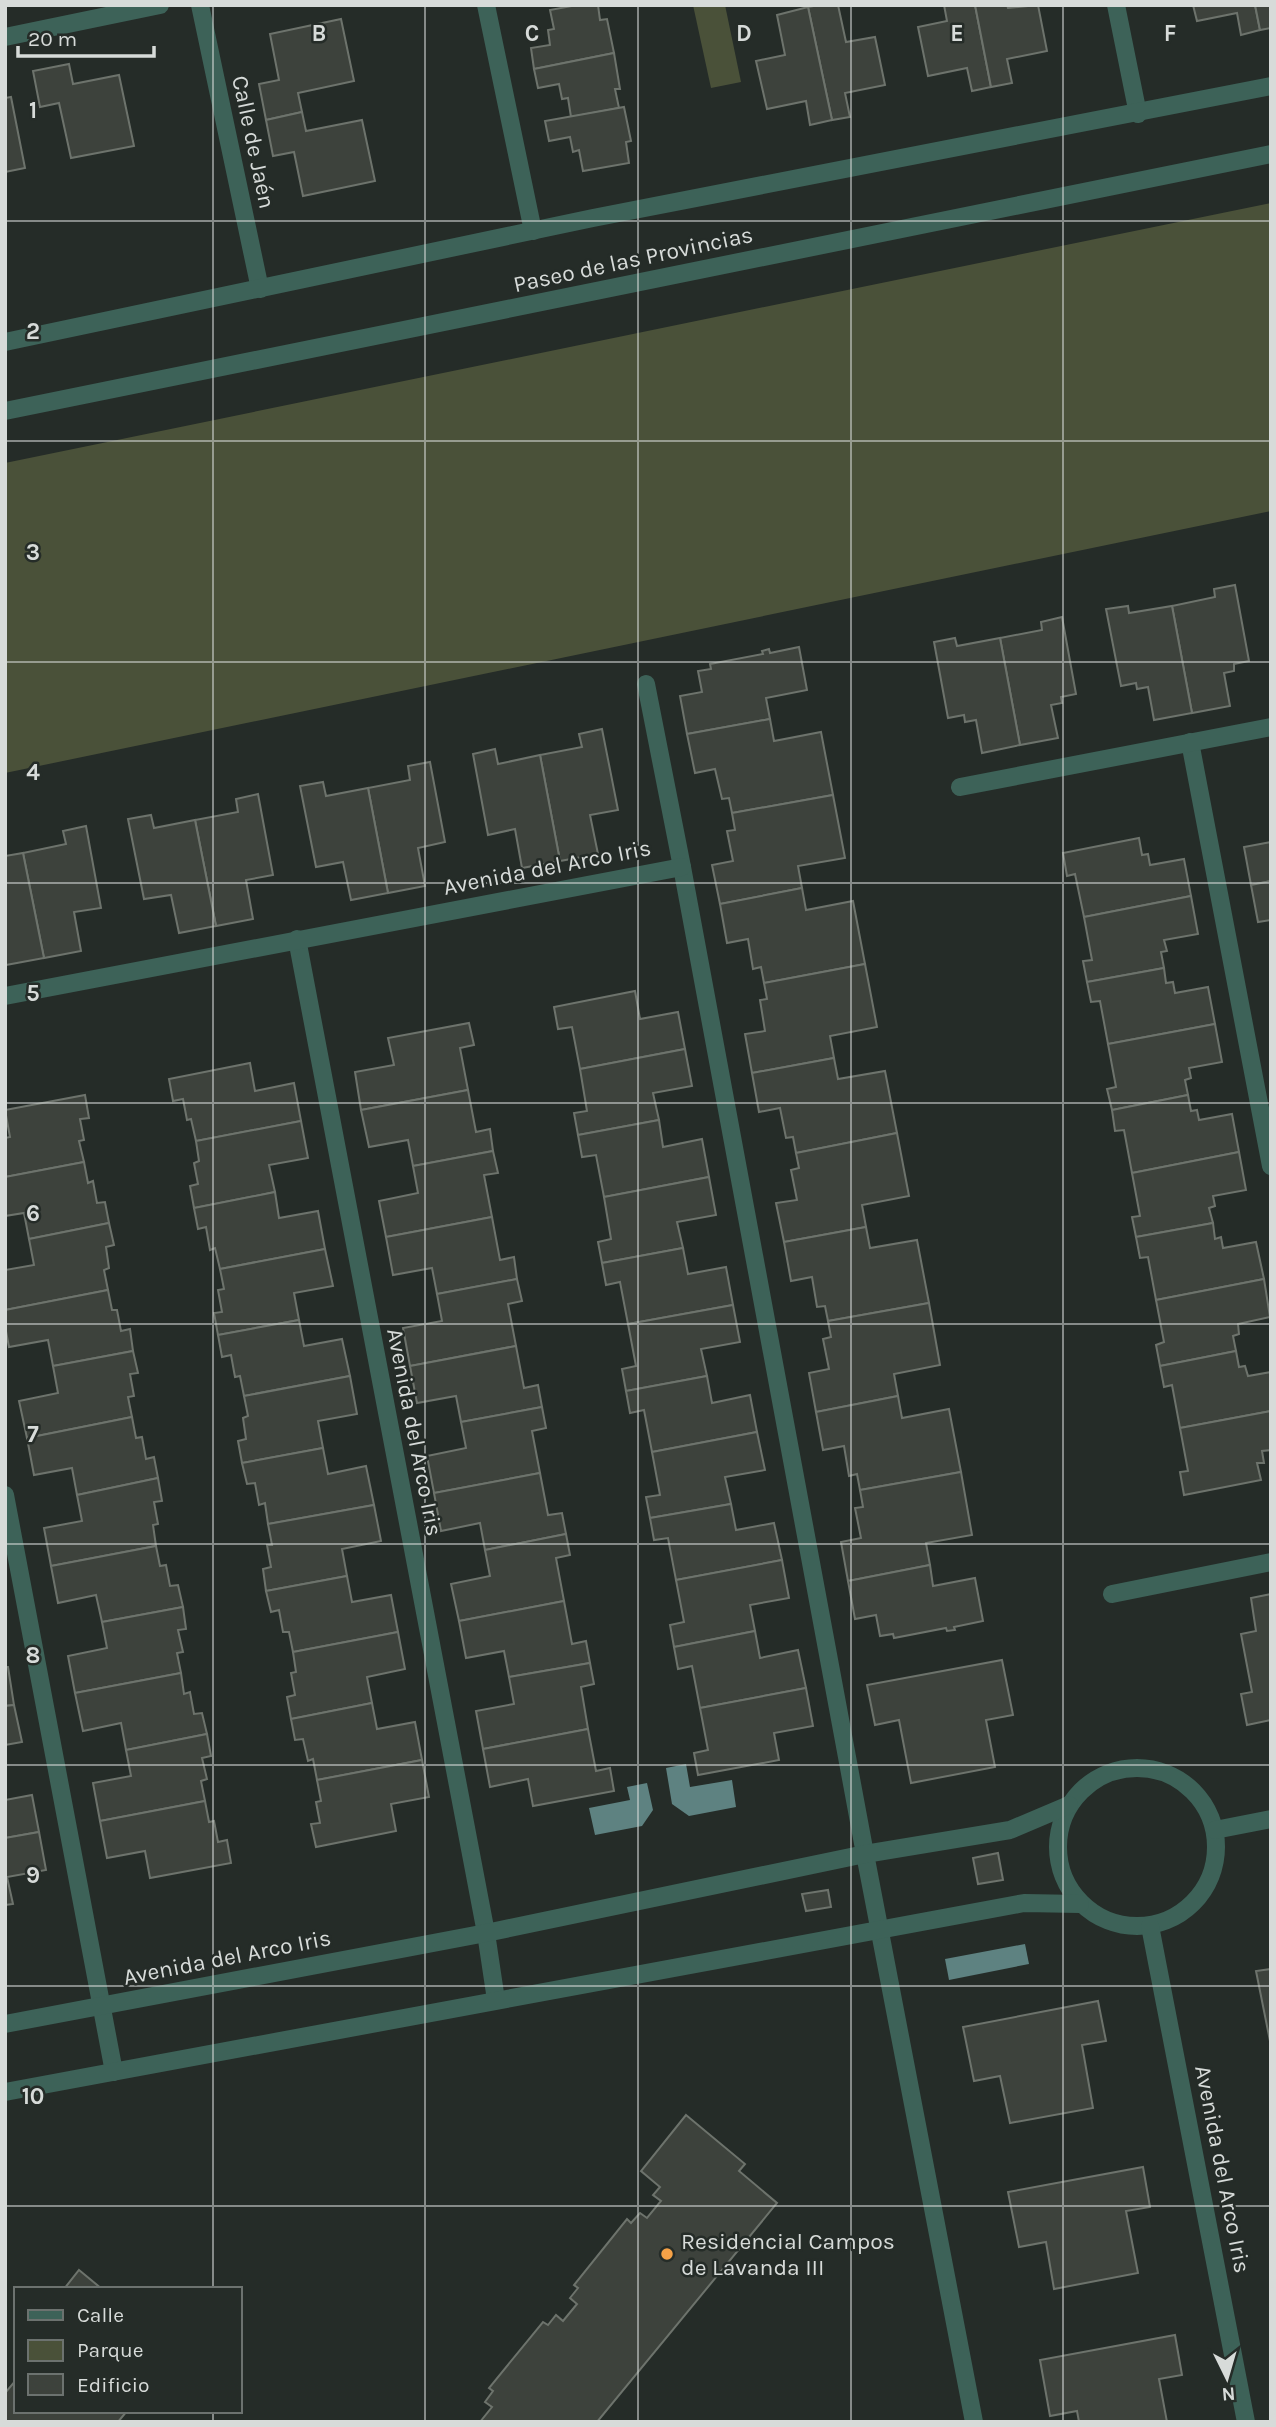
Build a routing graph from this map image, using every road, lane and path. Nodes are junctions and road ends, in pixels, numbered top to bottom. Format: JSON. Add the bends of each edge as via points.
{"nodes":[{"id":1,"x":160,"y":5,"type":"edge"},
{"id":2,"x":200,"y":5,"type":"edge"},
{"id":3,"x":486,"y":5,"type":"edge"},
{"id":4,"x":1115,"y":5,"type":"edge"},
{"id":5,"x":5,"y":37,"type":"edge"},
{"id":6,"x":1271,"y":86,"type":"edge"},
{"id":7,"x":1138,"y":114,"type":"junction"},
{"id":8,"x":1271,"y":154,"type":"edge"},
{"id":9,"x":533,"y":231,"type":"junction"},
{"id":10,"x":260,"y":289,"type":"junction"},
{"id":11,"x":5,"y":342,"type":"edge"},
{"id":12,"x":5,"y":411,"type":"edge"},
{"id":13,"x":646,"y":684,"type":"dead end"},
{"id":14,"x":1271,"y":727,"type":"edge"},
{"id":15,"x":1190,"y":742,"type":"junction"},
{"id":16,"x":960,"y":787,"type":"dead end"},
{"id":17,"x":682,"y":867,"type":"junction"},
{"id":18,"x":297,"y":939,"type":"junction"},
{"id":19,"x":5,"y":996,"type":"edge"},
{"id":20,"x":1271,"y":1166,"type":"edge"},
{"id":21,"x":5,"y":1495,"type":"edge"},
{"id":22,"x":1271,"y":1562,"type":"edge"},
{"id":23,"x":1112,"y":1594,"type":"dead end"},
{"id":24,"x":1069,"y":1804,"type":"junction"},
{"id":25,"x":1271,"y":1819,"type":"edge"},
{"id":26,"x":1215,"y":1830,"type":"junction"},
{"id":27,"x":865,"y":1854,"type":"junction"},
{"id":28,"x":1080,"y":1904,"type":"junction"},
{"id":29,"x":1150,"y":1926,"type":"junction"},
{"id":30,"x":881,"y":1929,"type":"junction"},
{"id":31,"x":486,"y":1933,"type":"junction"},
{"id":32,"x":496,"y":2000,"type":"junction"},
{"id":33,"x":101,"y":2006,"type":"junction"},
{"id":34,"x":5,"y":2024,"type":"edge"},
{"id":35,"x":114,"y":2072,"type":"junction"},
{"id":36,"x":5,"y":2092,"type":"edge"},
{"id":37,"x":974,"y":2422,"type":"edge"},
{"id":38,"x":1246,"y":2422,"type":"edge"}],
"edges":[{"from":1,"to":5,"type":"street"},
{"from":2,"to":10,"type":"street","name":"Calle de Jaén"},
{"from":3,"to":9,"type":"street"},
{"from":4,"to":7,"type":"street"},
{"from":6,"to":7,"type":"street","name":"Paseo de las Provincias"},
{"from":7,"to":9,"type":"street","name":"Paseo de las Provincias"},
{"from":8,"to":12,"type":"street","name":"Paseo de las Provincias"},
{"from":9,"to":10,"type":"street","name":"Paseo de las Provincias"},
{"from":10,"to":11,"type":"street","name":"Paseo de las Provincias"},
{"from":13,"to":17,"type":"street","name":"Avenida del Arco Iris"},
{"from":14,"to":15,"type":"street"},
{"from":15,"to":16,"type":"street"},
{"from":15,"to":20,"type":"street"},
{"from":17,"to":18,"type":"street","name":"Avenida del Arco Iris"},
{"from":17,"to":27,"type":"street","name":"Avenida del Arco Iris"},
{"from":18,"to":19,"type":"street","name":"Avenida del Arco Iris"},
{"from":18,"to":31,"type":"street","name":"Avenida del Arco Iris"},
{"from":21,"to":33,"type":"street","name":"Avenida del Arco Iris"},
{"from":22,"to":23,"type":"street"},
{"from":24,"to":26,"type":"street","via":[[1087,1785],[1111,1772],[1137,1767],[1164,1772],[1187,1785],[1205,1805]]},
{"from":24,"to":27,"type":"street","name":"Avenida del Arco Iris","via":[[1010,1830]]},
{"from":24,"to":28,"type":"street","via":[[1059,1830],[1057,1857],[1064,1882]]},
{"from":25,"to":26,"type":"street"},
{"from":26,"to":29,"type":"street","via":[[1217,1856],[1210,1881],[1195,1902],[1175,1918]]},
{"from":27,"to":30,"type":"street","name":"Avenida del Arco Iris"},
{"from":27,"to":31,"type":"street","name":"Avenida del Arco Iris"},
{"from":28,"to":29,"type":"street","via":[[1101,1919],[1125,1926]]},
{"from":28,"to":30,"type":"street","via":[[1024,1903]]},
{"from":29,"to":38,"type":"street","name":"Avenida del Arco Iris"},
{"from":30,"to":32,"type":"street"},
{"from":30,"to":37,"type":"street","name":"Avenida del Arco Iris"},
{"from":31,"to":32,"type":"street","name":"Avenida del Arco Iris"},
{"from":31,"to":33,"type":"street","name":"Avenida del Arco Iris"},
{"from":32,"to":35,"type":"street"},
{"from":33,"to":34,"type":"street","name":"Avenida del Arco Iris"},
{"from":33,"to":35,"type":"street","name":"Avenida del Arco Iris"},
{"from":35,"to":36,"type":"street"}]}
